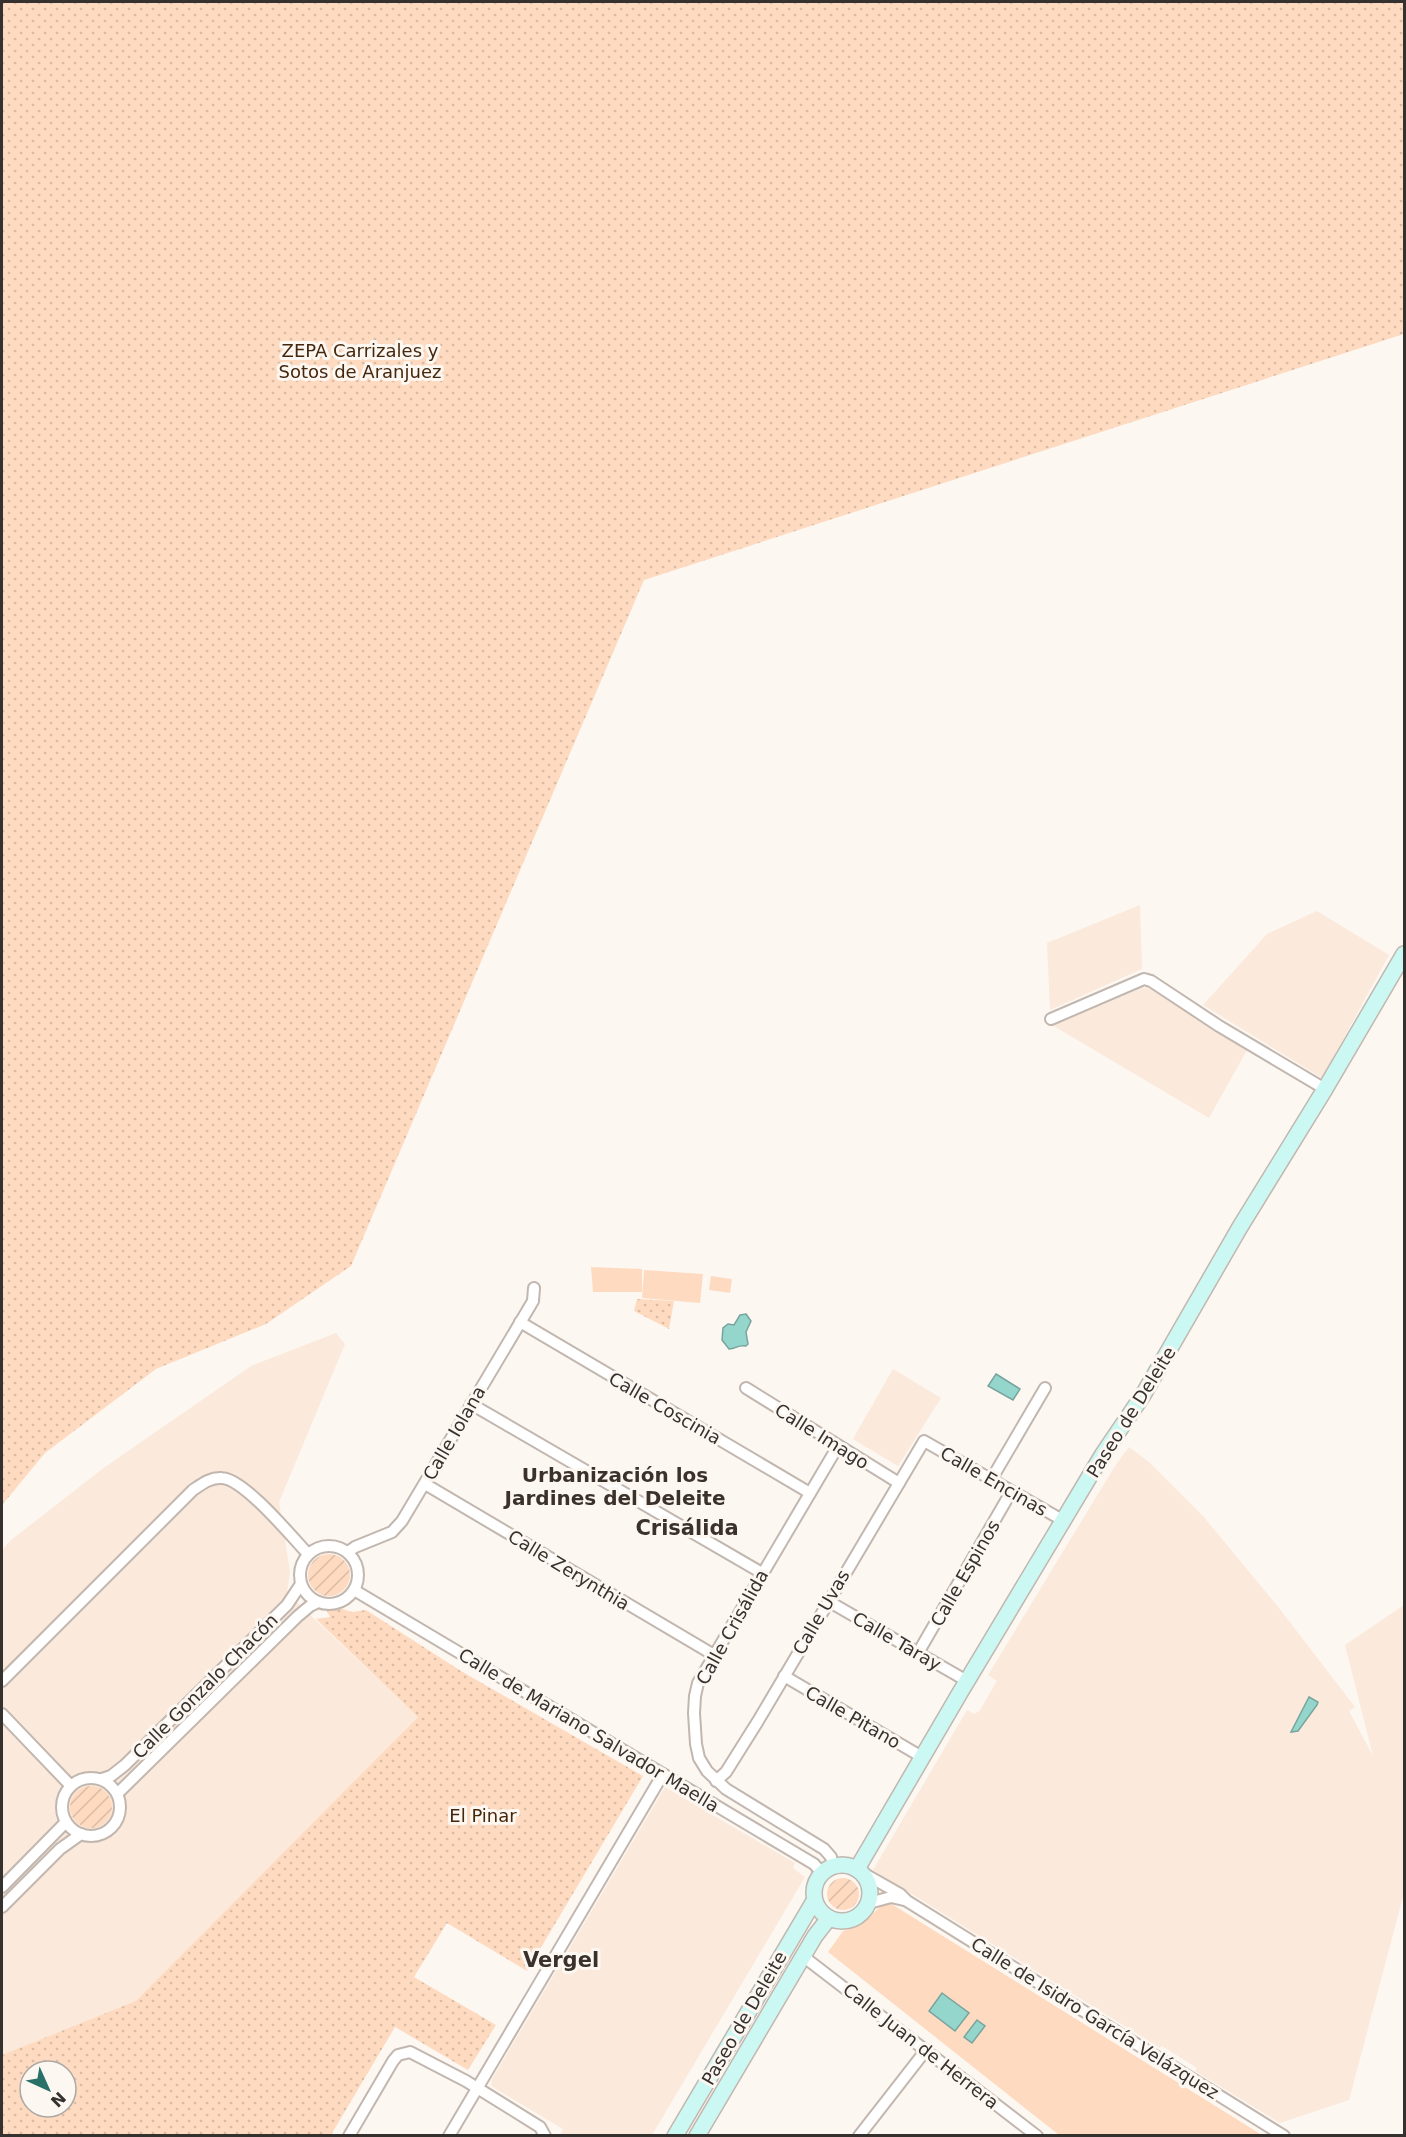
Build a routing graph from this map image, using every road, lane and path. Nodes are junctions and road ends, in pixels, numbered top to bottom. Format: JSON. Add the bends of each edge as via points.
{"nodes":[{"id":1,"x":1404,"y":954,"type":"edge"},
{"id":2,"x":1050,"y":1019,"type":"dead end"},
{"id":3,"x":1326,"y":1089,"type":"junction"},
{"id":4,"x":534,"y":1288,"type":"dead end"},
{"id":5,"x":520,"y":1322,"type":"junction"},
{"id":6,"x":746,"y":1388,"type":"dead end"},
{"id":7,"x":1045,"y":1388,"type":"dead end"},
{"id":8,"x":471,"y":1404,"type":"junction"},
{"id":9,"x":924,"y":1441,"type":"joint"},
{"id":10,"x":838,"y":1446,"type":"junction"},
{"id":11,"x":991,"y":1480,"type":"junction"},
{"id":12,"x":899,"y":1483,"type":"junction"},
{"id":13,"x":425,"y":1484,"type":"junction"},
{"id":14,"x":1011,"y":1492,"type":"junction"},
{"id":15,"x":810,"y":1493,"type":"junction"},
{"id":16,"x":1064,"y":1521,"type":"junction"},
{"id":17,"x":348,"y":1552,"type":"junction"},
{"id":18,"x":309,"y":1554,"type":"junction"},
{"id":19,"x":762,"y":1573,"type":"junction"},
{"id":20,"x":301,"y":1584,"type":"junction"},
{"id":21,"x":354,"y":1590,"type":"junction"},
{"id":22,"x":828,"y":1601,"type":"junction"},
{"id":23,"x":318,"y":1602,"type":"junction"},
{"id":24,"x":918,"y":1653,"type":"junction"},
{"id":25,"x":714,"y":1655,"type":"junction"},
{"id":26,"x":784,"y":1676,"type":"junction"},
{"id":27,"x":2,"y":1681,"type":"edge"},
{"id":28,"x":967,"y":1681,"type":"junction"},
{"id":29,"x":2,"y":1714,"type":"edge"},
{"id":30,"x":922,"y":1757,"type":"junction"},
{"id":31,"x":663,"y":1774,"type":"junction"},
{"id":32,"x":102,"y":1779,"type":"junction"},
{"id":33,"x":716,"y":1781,"type":"junction"},
{"id":34,"x":71,"y":1785,"type":"junction"},
{"id":35,"x":118,"y":1793,"type":"junction"},
{"id":36,"x":66,"y":1822,"type":"junction"},
{"id":37,"x":81,"y":1834,"type":"junction"},
{"id":38,"x":827,"y":1870,"type":"junction"},
{"id":39,"x":860,"y":1871,"type":"junction"},
{"id":40,"x":2,"y":1887,"type":"edge"},
{"id":41,"x":814,"y":1901,"type":"junction"},
{"id":42,"x":907,"y":1901,"type":"junction"},
{"id":43,"x":869,"y":1903,"type":"junction"},
{"id":44,"x":2,"y":1907,"type":"edge"},
{"id":45,"x":829,"y":1918,"type":"junction"},
{"id":46,"x":804,"y":1957,"type":"junction"},
{"id":47,"x":926,"y":2050,"type":"junction"},
{"id":48,"x":477,"y":2089,"type":"junction"},
{"id":49,"x":349,"y":2136,"type":"edge"},
{"id":50,"x":449,"y":2136,"type":"edge"},
{"id":51,"x":545,"y":2136,"type":"edge"},
{"id":52,"x":675,"y":2136,"type":"edge"},
{"id":53,"x":697,"y":2136,"type":"edge"},
{"id":54,"x":860,"y":2136,"type":"edge"},
{"id":55,"x":1037,"y":2136,"type":"edge"},
{"id":56,"x":1284,"y":2136,"type":"edge"}],
"edges":[{"from":1,"to":3,"type":"main road","name":"Paseo de Deleite"},
{"from":2,"to":3,"type":"street","via":[[1144,979]]},
{"from":3,"to":16,"type":"main road","name":"Paseo de Deleite"},
{"from":4,"to":5,"type":"street","name":"Calle Iolana","via":[[533,1300]]},
{"from":5,"to":8,"type":"street","name":"Calle Iolana"},
{"from":5,"to":15,"type":"street","name":"Calle Coscinia"},
{"from":6,"to":10,"type":"street","name":"Calle Imago"},
{"from":7,"to":11,"type":"street"},
{"from":8,"to":13,"type":"street","name":"Calle Iolana"},
{"from":8,"to":19,"type":"street"},
{"from":9,"to":11,"type":"street","name":"Calle Encinas"},
{"from":9,"to":12,"type":"street","name":"Calle Uvas"},
{"from":10,"to":12,"type":"street","name":"Calle Imago"},
{"from":10,"to":15,"type":"street","name":"Calle Crisálida"},
{"from":11,"to":14,"type":"street","name":"Calle Encinas"},
{"from":12,"to":22,"type":"street","name":"Calle Uvas"},
{"from":13,"to":17,"type":"street","name":"Calle Iolana","via":[[392,1532]]},
{"from":13,"to":25,"type":"street","name":"Calle Zerynthia"},
{"from":14,"to":16,"type":"street","name":"Calle Encinas"},
{"from":14,"to":24,"type":"street","name":"Calle Espinos"},
{"from":15,"to":19,"type":"street","name":"Calle Crisálida"},
{"from":16,"to":28,"type":"main road","name":"Paseo de Deleite"},
{"from":17,"to":18,"type":"street","via":[[332,1546]]},
{"from":17,"to":21,"type":"street","via":[[357,1566]]},
{"from":18,"to":20,"type":"street","via":[[301,1568]]},
{"from":18,"to":27,"type":"street","via":[[237,1483],[220,1478],[206,1481]]},
{"from":19,"to":25,"type":"street","name":"Calle Crisálida"},
{"from":20,"to":23,"type":"street"},
{"from":20,"to":32,"type":"street","name":"Calle Gonzalo Chacón","via":[[287,1605],[125,1765]]},
{"from":21,"to":23,"type":"street","via":[[334,1604]]},
{"from":21,"to":31,"type":"street","name":"Calle de Mariano Salvador Maella"},
{"from":22,"to":24,"type":"street","name":"Calle Taray"},
{"from":22,"to":26,"type":"street","name":"Calle Uvas"},
{"from":23,"to":35,"type":"street","name":"Calle Gonzalo Chacón","via":[[298,1616]]},
{"from":24,"to":28,"type":"street","name":"Calle Taray"},
{"from":25,"to":33,"type":"street","name":"Calle Crisálida","via":[[698,1683],[694,1713],[699,1758]]},
{"from":26,"to":30,"type":"street","name":"Calle Pitano"},
{"from":26,"to":33,"type":"street","name":"Calle Uvas","via":[[726,1772]]},
{"from":28,"to":30,"type":"main road","name":"Paseo de Deleite"},
{"from":29,"to":34,"type":"street"},
{"from":30,"to":39,"type":"main road","name":"Paseo de Deleite"},
{"from":31,"to":38,"type":"street","name":"Calle de Mariano Salvador Maella"},
{"from":31,"to":48,"type":"street"},
{"from":32,"to":34,"type":"street","via":[[86,1778]]},
{"from":32,"to":35,"type":"street"},
{"from":33,"to":38,"type":"street","name":"Calle Crisálida","via":[[824,1849],[831,1857]]},
{"from":34,"to":36,"type":"street","via":[[63,1799]]},
{"from":35,"to":37,"type":"street","via":[[121,1811],[112,1827],[96,1836]]},
{"from":36,"to":37,"type":"street"},
{"from":36,"to":40,"type":"street"},
{"from":37,"to":44,"type":"street","via":[[60,1849]]},
{"from":38,"to":39,"type":"main road","via":[[849,1865]]},
{"from":38,"to":41,"type":"main road","via":[[814,1888]]},
{"from":39,"to":42,"type":"street","name":"Calle de Isidro García Velázquez"},
{"from":39,"to":43,"type":"main road","via":[[870,1886]]},
{"from":41,"to":45,"type":"main road"},
{"from":41,"to":52,"type":"main road","name":"Paseo de Deleite"},
{"from":42,"to":43,"type":"street","via":[[891,1897]]},
{"from":42,"to":56,"type":"street","name":"Calle de Isidro García Velázquez"},
{"from":43,"to":45,"type":"main road","via":[[848,1921]]},
{"from":45,"to":46,"type":"main road","name":"Paseo de Deleite"},
{"from":46,"to":47,"type":"street","name":"Calle Juan de Herrera"},
{"from":46,"to":53,"type":"main road","name":"Paseo de Deleite"},
{"from":47,"to":54,"type":"street"},
{"from":47,"to":55,"type":"street","name":"Calle Juan de Herrera"},
{"from":48,"to":49,"type":"street","via":[[416,2053],[405,2052],[393,2061]]},
{"from":48,"to":50,"type":"street"},
{"from":48,"to":51,"type":"street","via":[[540,2127]]}]}
